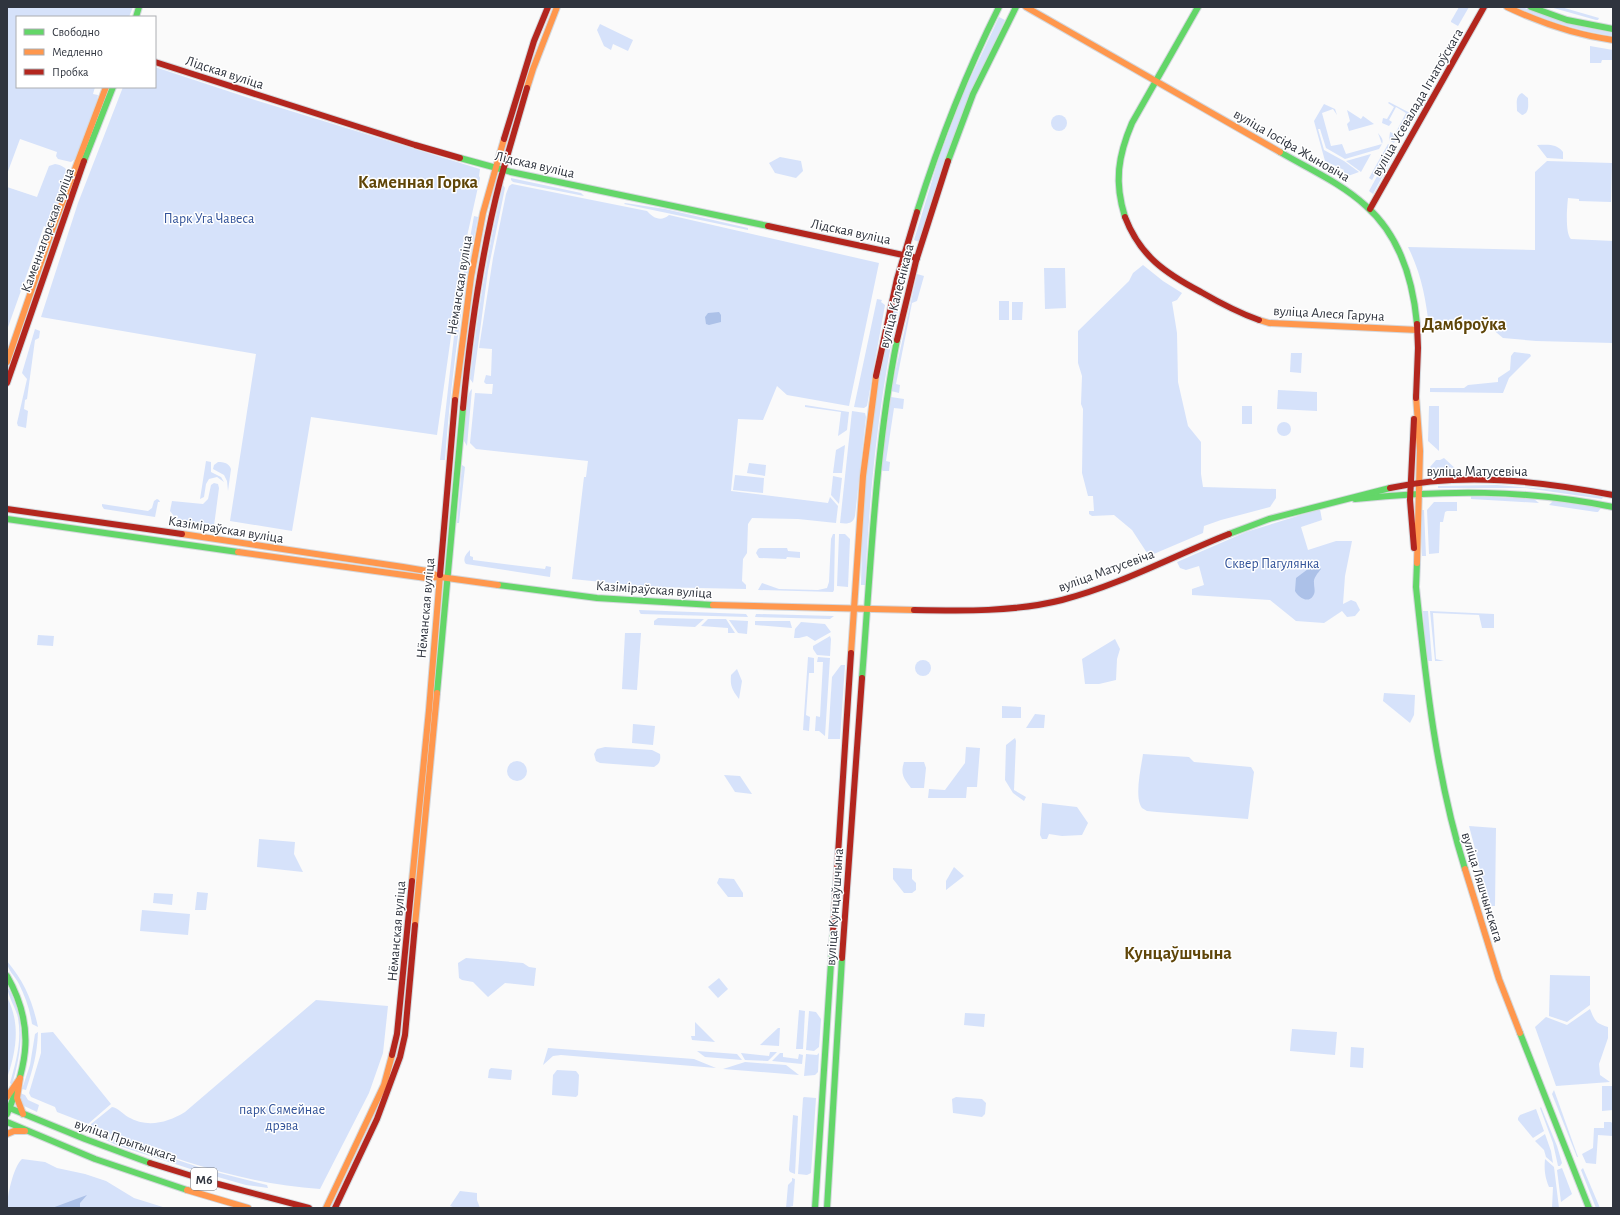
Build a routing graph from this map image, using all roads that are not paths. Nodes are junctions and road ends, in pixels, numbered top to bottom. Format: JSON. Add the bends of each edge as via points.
{"nodes":[{"id":1,"x":548,"y":7,"type":"edge"},
{"id":2,"x":999,"y":7,"type":"edge"},
{"id":3,"x":1016,"y":7,"type":"edge"},
{"id":4,"x":1026,"y":7,"type":"edge"},
{"id":5,"x":1198,"y":7,"type":"edge"},
{"id":6,"x":1484,"y":7,"type":"edge"},
{"id":7,"x":1508,"y":7,"type":"edge"},
{"id":8,"x":1531,"y":7,"type":"edge"},
{"id":9,"x":556,"y":9,"type":"edge"},
{"id":10,"x":1613,"y":29,"type":"edge"},
{"id":11,"x":1613,"y":40,"type":"edge"},
{"id":12,"x":156,"y":62,"type":"edge"},
{"id":13,"x":1156,"y":82,"type":"junction"},
{"id":14,"x":106,"y":88,"type":"edge"},
{"id":15,"x":113,"y":88,"type":"edge"},
{"id":16,"x":495,"y":168,"type":"junction"},
{"id":17,"x":504,"y":170,"type":"junction"},
{"id":18,"x":1370,"y":209,"type":"junction"},
{"id":19,"x":903,"y":255,"type":"junction"},
{"id":20,"x":917,"y":258,"type":"junction"},
{"id":21,"x":1418,"y":330,"type":"junction"},
{"id":22,"x":7,"y":362,"type":"edge"},
{"id":23,"x":7,"y":383,"type":"edge"},
{"id":24,"x":1416,"y":396,"type":"junction"},
{"id":25,"x":450,"y":448,"type":"junction"},
{"id":26,"x":459,"y":449,"type":"junction"},
{"id":27,"x":1419,"y":483,"type":"junction"},
{"id":28,"x":1410,"y":484,"type":"junction"},
{"id":29,"x":1419,"y":492,"type":"junction"},
{"id":30,"x":1410,"y":493,"type":"junction"},
{"id":31,"x":1613,"y":495,"type":"edge"},
{"id":32,"x":1342,"y":500,"type":"junction"},
{"id":33,"x":1613,"y":507,"type":"edge"},
{"id":34,"x":7,"y":509,"type":"edge"},
{"id":35,"x":7,"y":519,"type":"edge"},
{"id":36,"x":1416,"y":558,"type":"junction"},
{"id":37,"x":440,"y":577,"type":"junction"},
{"id":38,"x":448,"y":578,"type":"junction"},
{"id":39,"x":854,"y":609,"type":"junction"},
{"id":40,"x":868,"y":609,"type":"junction"},
{"id":41,"x":7,"y":976,"type":"edge"},
{"id":42,"x":20,"y":1078,"type":"junction"},
{"id":43,"x":7,"y":1097,"type":"edge"},
{"id":44,"x":8,"y":1110,"type":"edge"},
{"id":45,"x":23,"y":1114,"type":"junction"},
{"id":46,"x":7,"y":1122,"type":"edge"},
{"id":47,"x":27,"y":1132,"type":"junction"},
{"id":48,"x":7,"y":1134,"type":"edge"},
{"id":49,"x":248,"y":1208,"type":"edge"},
{"id":50,"x":309,"y":1208,"type":"edge"},
{"id":51,"x":326,"y":1208,"type":"edge"},
{"id":52,"x":335,"y":1208,"type":"edge"},
{"id":53,"x":815,"y":1208,"type":"edge"},
{"id":54,"x":827,"y":1208,"type":"edge"},
{"id":55,"x":1589,"y":1208,"type":"edge"}],
"edges":[{"from":1,"to":9,"type":"main road"},
{"from":1,"to":16,"type":"main road","name":"Нёманская вуліца","via":[[534,41]]},
{"from":2,"to":19,"type":"main road","name":"вуліца Калеснікава","via":[[931,167]]},
{"from":3,"to":20,"type":"main road","name":"вуліца Калеснікава","via":[[968,106],[944,168]]},
{"from":4,"to":13,"type":"main road","name":"вуліца Іосіфа Жыновіча"},
{"from":5,"to":13,"type":"main road","name":"вуліца Алеся Гаруна"},
{"from":6,"to":18,"type":"main road","name":"вуліца Усевалада Ігнатоўскага"},
{"from":7,"to":11,"type":"main road","via":[[1563,30]]},
{"from":8,"to":10,"type":"main road","via":[[1567,20]]},
{"from":9,"to":17,"type":"main road","name":"Нёманская вуліца","via":[[533,69]]},
{"from":12,"to":16,"type":"main road","name":"Лідская вуліца"},
{"from":13,"to":18,"type":"main road","name":"вуліца Іосіфа Жыновіча","via":[[1332,181]]},
{"from":13,"to":21,"type":"main road","name":"вуліца Алеся Гаруна","via":[[1125,139],[1118,174],[1120,196],[1128,224],[1148,256],[1181,282],[1212,299],[1248,316],[1276,324]]},
{"from":14,"to":22,"type":"main road","name":"Каменнагорская вуліца","via":[[52,230]]},
{"from":15,"to":23,"type":"main road","name":"Каменнагорская вуліца","via":[[73,190]]},
{"from":16,"to":17,"type":"main road","name":"Лідская вуліца"},
{"from":16,"to":25,"type":"main road","name":"Нёманская вуліца","via":[[471,277]]},
{"from":17,"to":19,"type":"main road","name":"Лідская вуліца"},
{"from":17,"to":26,"type":"main road","name":"Нёманская вуліца","via":[[479,284]]},
{"from":18,"to":21,"type":"main road","name":"вуліца Іосіфа Жыновіча","via":[[1384,226],[1404,260],[1412,286]]},
{"from":19,"to":20,"type":"main road","name":"Лідская вуліца"},
{"from":19,"to":39,"type":"main road","name":"вуліца Калеснікава","via":[[869,411]]},
{"from":20,"to":40,"type":"main road","name":"вуліца Калеснікава","via":[[897,338],[883,419]]},
{"from":21,"to":24,"type":"main road","name":"вуліца Іосіфа Жыновіча"},
{"from":24,"to":27,"type":"main road","name":"вуліца Іосіфа Жыновіча","via":[[1420,451]]},
{"from":24,"to":28,"type":"main road","name":"вуліца Іосіфа Жыновіча"},
{"from":25,"to":26,"type":"main road"},
{"from":25,"to":37,"type":"main road","name":"Нёманская вуліца"},
{"from":26,"to":38,"type":"main road","name":"Нёманская вуліца"},
{"from":27,"to":28,"type":"main road","name":"вуліца Матусевіча"},
{"from":27,"to":29,"type":"main road","name":"вуліца Ляшчынскага"},
{"from":27,"to":31,"type":"main road","name":"вуліца Матусевіча","via":[[1505,481],[1544,484]]},
{"from":28,"to":30,"type":"main road","name":"вуліца Іосіфа Жыновіча"},
{"from":28,"to":32,"type":"main road","name":"вуліца Матусевіча"},
{"from":29,"to":30,"type":"main road","name":"вуліца Матусевіча"},
{"from":29,"to":33,"type":"main road","name":"вуліца Матусевіча","via":[[1523,493],[1576,499]]},
{"from":29,"to":36,"type":"main road","name":"вуліца Ляшчынскага"},
{"from":30,"to":32,"type":"main road","name":"вуліца Матусевіча"},
{"from":30,"to":36,"type":"main road","name":"вуліца Ляшчынскага","via":[[1411,530]]},
{"from":32,"to":40,"type":"main road","name":"вуліца Матусевіча","via":[[1246,527],[1086,593],[1064,599],[983,611]]},
{"from":34,"to":37,"type":"main road","name":"Казіміраўская вуліца","via":[[403,567],[427,571]]},
{"from":35,"to":37,"type":"main road","name":"Казіміраўская вуліца","via":[[426,578]]},
{"from":36,"to":55,"type":"main road","name":"вуліца Ляшчынскага","via":[[1419,614],[1432,727],[1443,789],[1461,858],[1503,989]]},
{"from":37,"to":38,"type":"main road","name":"Казіміраўская вуліца"},
{"from":37,"to":51,"type":"main road","name":"Нёманская вуліца","via":[[397,1034],[384,1085]]},
{"from":38,"to":39,"type":"main road","name":"Казіміраўская вуліца","via":[[637,602]]},
{"from":38,"to":52,"type":"main road","name":"Нёманская вуліца","via":[[405,1035],[390,1090]]},
{"from":39,"to":40,"type":"main road","name":"Казіміраўская вуліца"},
{"from":39,"to":53,"type":"main road","name":"вуліца Кунцаўшчына"},
{"from":40,"to":54,"type":"main road","name":"вуліца Кунцаўшчына"},
{"from":41,"to":42,"type":"main road","via":[[18,996],[26,1032],[26,1051]]},
{"from":42,"to":43,"type":"main road"},
{"from":42,"to":44,"type":"main road"},
{"from":42,"to":45,"type":"main road","via":[[17,1098]]},
{"from":44,"to":45,"type":"main road","name":"вуліца Прытыцкага","number":"М6"},
{"from":45,"to":50,"type":"main road","name":"вуліца Прытыцкага","number":"М6","via":[[125,1153],[217,1183]]},
{"from":46,"to":47,"type":"main road","name":"вуліца Прытыцкага","number":"М6"},
{"from":47,"to":48,"type":"main road","via":[[19,1130]]},
{"from":47,"to":49,"type":"main road","name":"вуліца Прытыцкага","number":"М6","via":[[103,1161]]}]}
